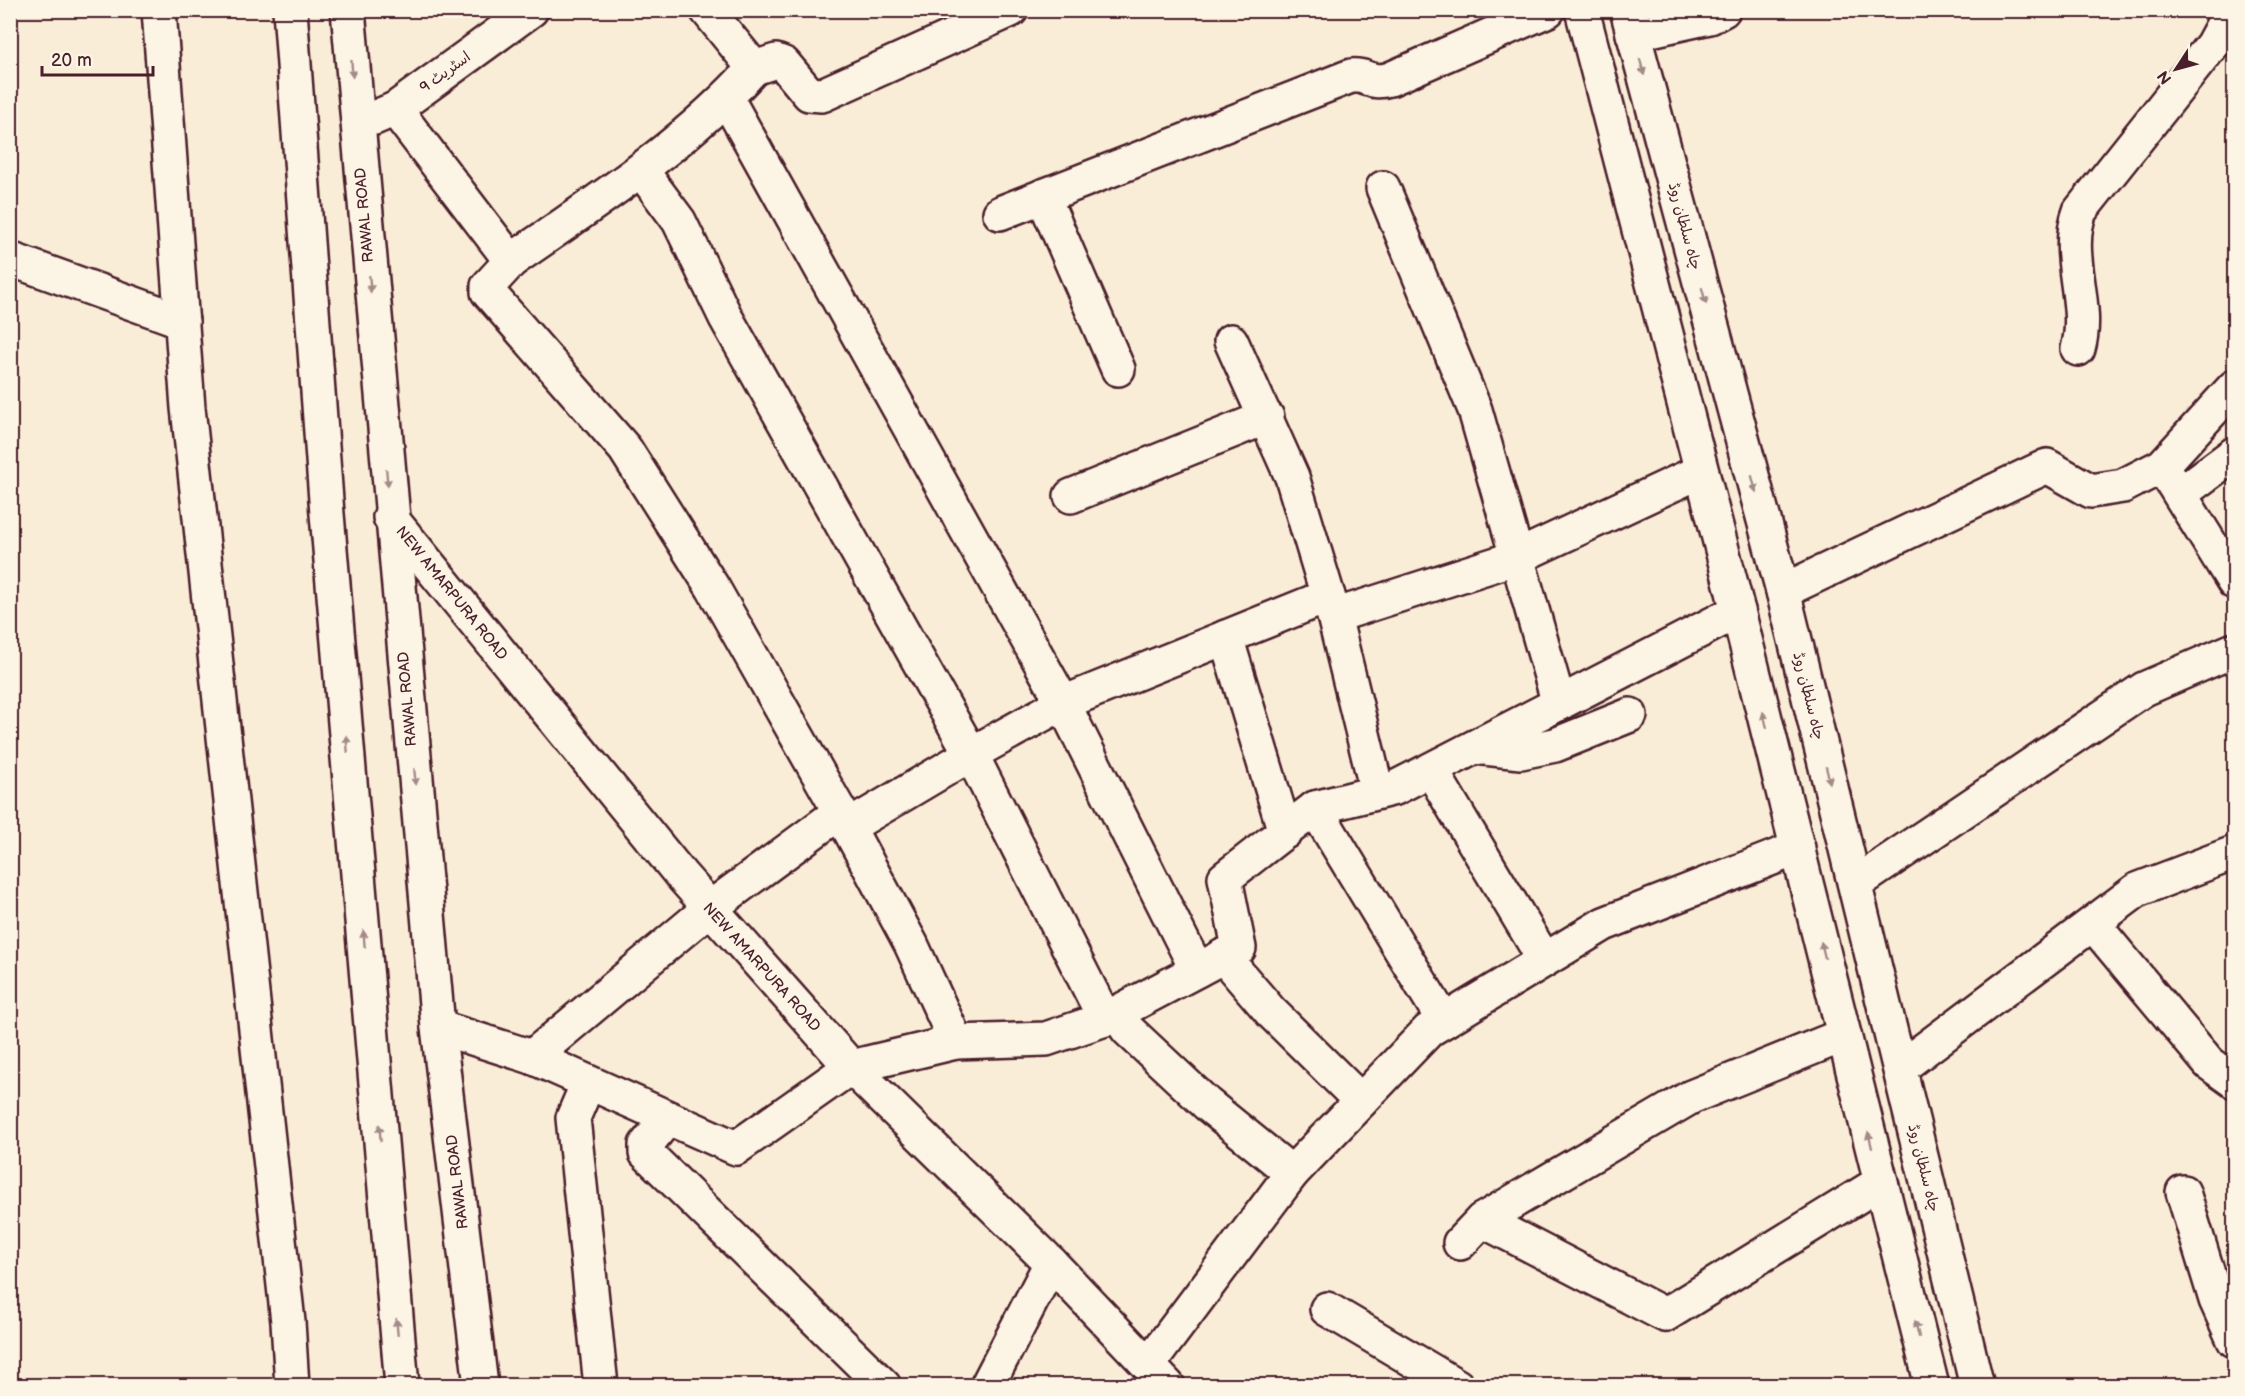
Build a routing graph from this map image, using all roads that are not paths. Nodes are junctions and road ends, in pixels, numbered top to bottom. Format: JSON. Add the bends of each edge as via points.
{"nodes":[{"id":1,"x":159,"y":10,"type":"edge"},
{"id":2,"x":290,"y":10,"type":"edge"},
{"id":3,"x":348,"y":10,"type":"edge"},
{"id":4,"x":531,"y":10,"type":"edge"},
{"id":5,"x":707,"y":10,"type":"edge"},
{"id":6,"x":1011,"y":10,"type":"edge"},
{"id":7,"x":1548,"y":10,"type":"edge"},
{"id":8,"x":1582,"y":10,"type":"edge"},
{"id":9,"x":1723,"y":10,"type":"edge"},
{"id":10,"x":2231,"y":10,"type":"edge"},
{"id":11,"x":1630,"y":22,"type":"edge"},
{"id":12,"x":754,"y":68,"type":"junction"},
{"id":13,"x":727,"y":99,"type":"junction"},
{"id":14,"x":395,"y":109,"type":"junction"},
{"id":15,"x":356,"y":127,"type":"junction"},
{"id":16,"x":641,"y":170,"type":"junction"},
{"id":17,"x":1383,"y":188,"type":"dead end"},
{"id":18,"x":1043,"y":196,"type":"junction"},
{"id":19,"x":1000,"y":213,"type":"dead end"},
{"id":20,"x":10,"y":259,"type":"edge"},
{"id":21,"x":511,"y":261,"type":"junction"},
{"id":22,"x":182,"y":321,"type":"junction"},
{"id":23,"x":1231,"y":341,"type":"dead end"},
{"id":24,"x":2078,"y":349,"type":"dead end"},
{"id":25,"x":1118,"y":369,"type":"dead end"},
{"id":26,"x":2235,"y":387,"type":"edge"},
{"id":27,"x":1267,"y":417,"type":"junction"},
{"id":28,"x":2235,"y":454,"type":"edge"},
{"id":29,"x":2162,"y":466,"type":"junction"},
{"id":30,"x":1701,"y":471,"type":"junction"},
{"id":31,"x":2180,"y":494,"type":"junction"},
{"id":32,"x":1071,"y":496,"type":"dead end"},
{"id":33,"x":390,"y":517,"type":"junction"},
{"id":34,"x":1515,"y":558,"type":"junction"},
{"id":35,"x":2235,"y":582,"type":"edge"},
{"id":36,"x":1783,"y":591,"type":"junction"},
{"id":37,"x":1331,"y":606,"type":"junction"},
{"id":38,"x":1737,"y":611,"type":"junction"},
{"id":39,"x":1226,"y":637,"type":"junction"},
{"id":40,"x":2235,"y":650,"type":"edge"},
{"id":41,"x":1064,"y":703,"type":"junction"},
{"id":42,"x":1559,"y":704,"type":"junction"},
{"id":43,"x":1630,"y":715,"type":"dead end"},
{"id":44,"x":1475,"y":747,"type":"junction"},
{"id":45,"x":970,"y":754,"type":"junction"},
{"id":46,"x":1431,"y":770,"type":"junction"},
{"id":47,"x":1377,"y":791,"type":"junction"},
{"id":48,"x":1315,"y":808,"type":"junction"},
{"id":49,"x":844,"y":820,"type":"junction"},
{"id":50,"x":1285,"y":832,"type":"junction"},
{"id":51,"x":1798,"y":848,"type":"junction"},
{"id":52,"x":2235,"y":853,"type":"edge"},
{"id":53,"x":1855,"y":884,"type":"junction"},
{"id":54,"x":710,"y":908,"type":"junction"},
{"id":55,"x":2093,"y":924,"type":"junction"},
{"id":56,"x":1544,"y":959,"type":"junction"},
{"id":57,"x":1210,"y":963,"type":"junction"},
{"id":58,"x":1111,"y":1016,"type":"junction"},
{"id":59,"x":1444,"y":1021,"type":"junction"},
{"id":60,"x":438,"y":1027,"type":"junction"},
{"id":61,"x":1844,"y":1035,"type":"junction"},
{"id":62,"x":956,"y":1042,"type":"junction"},
{"id":63,"x":532,"y":1057,"type":"junction"},
{"id":64,"x":851,"y":1067,"type":"junction"},
{"id":65,"x":1900,"y":1068,"type":"junction"},
{"id":66,"x":2235,"y":1081,"type":"edge"},
{"id":67,"x":588,"y":1083,"type":"junction"},
{"id":68,"x":1361,"y":1101,"type":"junction"},
{"id":69,"x":667,"y":1119,"type":"junction"},
{"id":70,"x":1292,"y":1173,"type":"junction"},
{"id":71,"x":1881,"y":1182,"type":"junction"},
{"id":72,"x":2183,"y":1192,"type":"dead end"},
{"id":73,"x":1051,"y":1263,"type":"junction"},
{"id":74,"x":1327,"y":1309,"type":"dead end"},
{"id":75,"x":2235,"y":1340,"type":"edge"},
{"id":76,"x":1158,"y":1375,"type":"edge"},
{"id":77,"x":292,"y":1386,"type":"edge"},
{"id":78,"x":402,"y":1386,"type":"edge"},
{"id":79,"x":482,"y":1386,"type":"edge"},
{"id":80,"x":601,"y":1386,"type":"edge"},
{"id":81,"x":884,"y":1386,"type":"edge"},
{"id":82,"x":987,"y":1386,"type":"edge"},
{"id":83,"x":1457,"y":1386,"type":"edge"},
{"id":84,"x":1932,"y":1386,"type":"edge"},
{"id":85,"x":1977,"y":1386,"type":"edge"}],
"edges":[{"from":1,"to":22,"type":"street"},
{"from":78,"to":2,"type":"street","one_way":true,"via":[[328,526]]},
{"from":3,"to":15,"type":"street","name":"RAWAL ROAD","one_way":true},
{"from":4,"to":14,"type":"street","name":"اسٹریٹ 9"},
{"from":5,"to":12,"type":"street"},
{"from":6,"to":12,"type":"street","via":[[822,95],[809,94],[784,64],[776,61]]},
{"from":7,"to":18,"type":"street","via":[[1390,80],[1378,82],[1351,76]]},
{"from":8,"to":30,"type":"street"},
{"from":9,"to":11,"type":"street","via":[[1710,17]]},
{"from":10,"to":24,"type":"street","via":[[2212,45],[2080,211],[2073,250],[2083,330]]},
{"from":11,"to":36,"type":"street","name":"چاہ سلطان روڈ","one_way":true},
{"from":12,"to":13,"type":"street"},
{"from":13,"to":16,"type":"street"},
{"from":13,"to":41,"type":"street"},
{"from":14,"to":15,"type":"street","name":"اسٹریٹ 9"},
{"from":14,"to":21,"type":"street"},
{"from":15,"to":33,"type":"street","name":"RAWAL ROAD","one_way":true},
{"from":16,"to":21,"type":"street"},
{"from":16,"to":45,"type":"street","via":[[679,221],[726,318]]},
{"from":17,"to":34,"type":"street","via":[[1475,410]]},
{"from":18,"to":19,"type":"street"},
{"from":18,"to":25,"type":"street"},
{"from":20,"to":22,"type":"street"},
{"from":21,"to":49,"type":"street","via":[[488,286],[488,292],[625,449],[713,588]]},
{"from":22,"to":77,"type":"street"},
{"from":23,"to":27,"type":"street"},
{"from":26,"to":29,"type":"street"},
{"from":27,"to":32,"type":"street"},
{"from":27,"to":37,"type":"street","via":[[1292,477]]},
{"from":28,"to":31,"type":"street"},
{"from":29,"to":31,"type":"street"},
{"from":29,"to":36,"type":"street","via":[[2123,486],[2091,491],[2047,466]]},
{"from":30,"to":34,"type":"street"},
{"from":30,"to":38,"type":"street"},
{"from":31,"to":35,"type":"street"},
{"from":33,"to":54,"type":"street","name":"NEW AMARPURA ROAD"},
{"from":33,"to":60,"type":"street","name":"RAWAL ROAD","one_way":true},
{"from":34,"to":37,"type":"street"},
{"from":34,"to":42,"type":"street"},
{"from":36,"to":53,"type":"street","name":"چاہ سلطان روڈ","one_way":true},
{"from":37,"to":39,"type":"street"},
{"from":37,"to":47,"type":"street"},
{"from":38,"to":42,"type":"street"},
{"from":51,"to":38,"type":"street","one_way":true},
{"from":39,"to":41,"type":"street"},
{"from":39,"to":50,"type":"street"},
{"from":40,"to":53,"type":"street","via":[[2144,689]]},
{"from":41,"to":45,"type":"street"},
{"from":41,"to":57,"type":"street"},
{"from":42,"to":44,"type":"street"},
{"from":43,"to":44,"type":"street","via":[[1555,745],[1521,752]]},
{"from":44,"to":46,"type":"street"},
{"from":45,"to":49,"type":"street"},
{"from":45,"to":58,"type":"street"},
{"from":46,"to":47,"type":"street","via":[[1395,788]]},
{"from":46,"to":56,"type":"street"},
{"from":47,"to":48,"type":"street"},
{"from":48,"to":50,"type":"street"},
{"from":48,"to":59,"type":"street"},
{"from":49,"to":54,"type":"street"},
{"from":49,"to":62,"type":"street","via":[[911,944]]},
{"from":50,"to":57,"type":"street","via":[[1225,878],[1239,948]]},
{"from":51,"to":56,"type":"street","via":[[1604,924]]},
{"from":61,"to":51,"type":"street","one_way":true},
{"from":52,"to":55,"type":"street","via":[[2138,890]]},
{"from":53,"to":65,"type":"street","name":"چاہ سلطان روڈ"},
{"from":54,"to":63,"type":"street"},
{"from":54,"to":64,"type":"street","name":"NEW AMARPURA ROAD"},
{"from":55,"to":65,"type":"street"},
{"from":55,"to":66,"type":"street","via":[[2208,1064]]},
{"from":56,"to":59,"type":"street"},
{"from":57,"to":58,"type":"street"},
{"from":57,"to":68,"type":"street","via":[[1271,1012]]},
{"from":58,"to":62,"type":"street","via":[[1046,1039]]},
{"from":58,"to":70,"type":"street","via":[[1207,1104]]},
{"from":59,"to":68,"type":"street","via":[[1429,1030]]},
{"from":60,"to":63,"type":"street"},
{"from":60,"to":79,"type":"street","name":"RAWAL ROAD"},
{"from":71,"to":61,"type":"street","one_way":true},
{"from":61,"to":71,"type":"street","via":[[1691,1097],[1471,1232],[1665,1315]]},
{"from":62,"to":64,"type":"street"},
{"from":63,"to":67,"type":"street"},
{"from":64,"to":69,"type":"street","via":[[736,1148]]},
{"from":64,"to":73,"type":"street","name":"NEW AMARPURA ROAD"},
{"from":65,"to":85,"type":"street","name":"چاہ سلطان روڈ"},
{"from":67,"to":69,"type":"street"},
{"from":67,"to":80,"type":"street","via":[[573,1118]]},
{"from":68,"to":70,"type":"street"},
{"from":69,"to":81,"type":"street","via":[[646,1145],[646,1154]]},
{"from":70,"to":76,"type":"street"},
{"from":84,"to":71,"type":"street","one_way":true},
{"from":72,"to":75,"type":"street","via":[[2216,1300]]},
{"from":73,"to":76,"type":"street","name":"NEW AMARPURA ROAD"},
{"from":73,"to":82,"type":"street"},
{"from":74,"to":83,"type":"street"}]}
